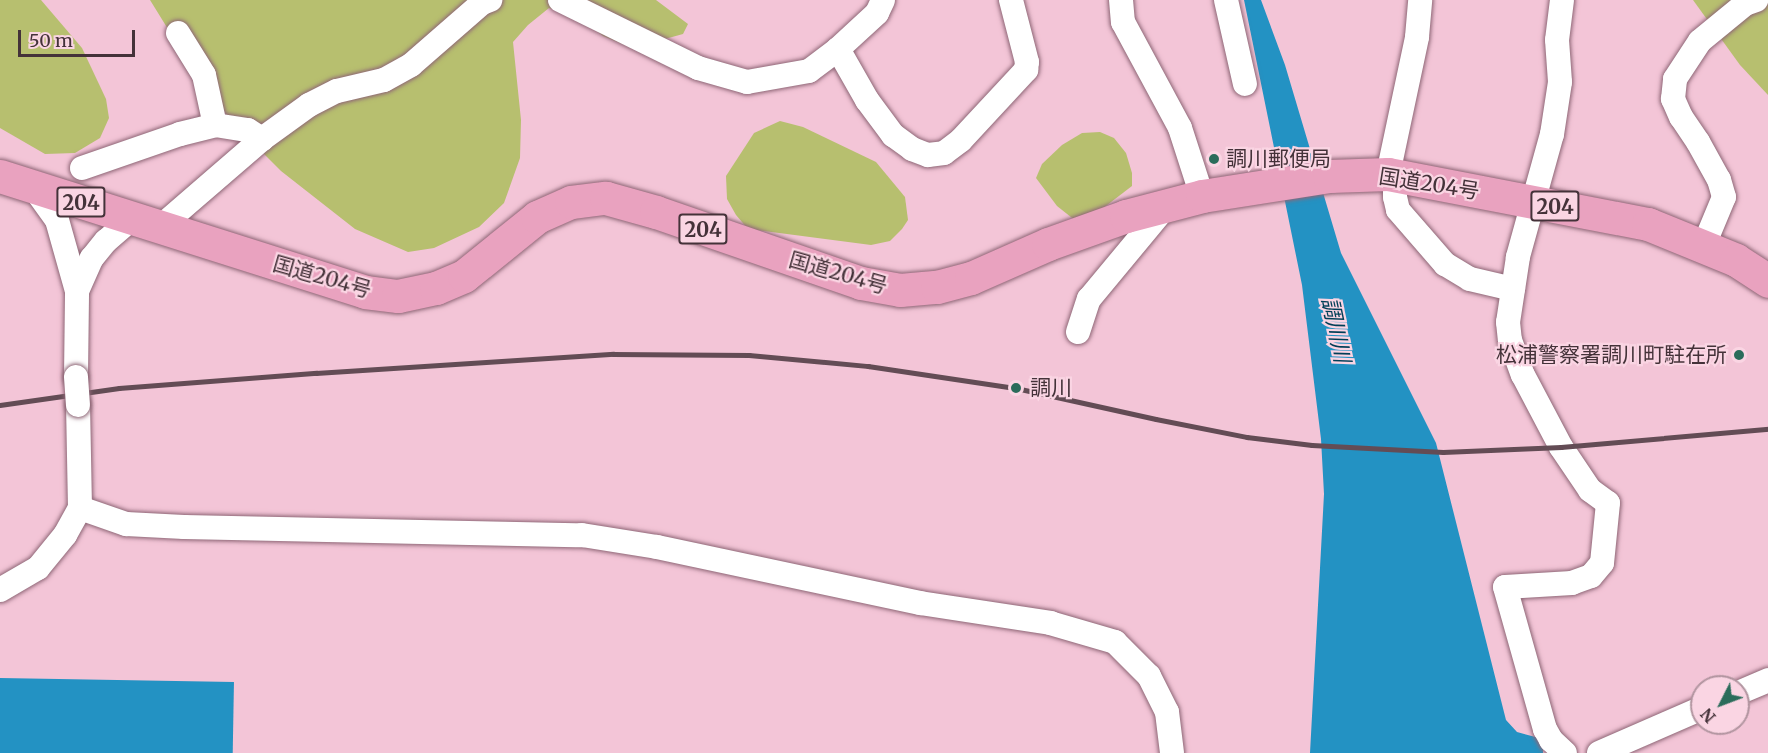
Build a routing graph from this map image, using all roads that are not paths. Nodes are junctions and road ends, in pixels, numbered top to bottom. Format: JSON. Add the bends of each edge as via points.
{"nodes":[{"id":1,"x":490,"y":0,"type":"edge"},
{"id":2,"x":560,"y":0,"type":"edge"},
{"id":3,"x":883,"y":0,"type":"edge"},
{"id":4,"x":1011,"y":0,"type":"edge"},
{"id":5,"x":1103,"y":0,"type":"edge"},
{"id":6,"x":1226,"y":0,"type":"edge"},
{"id":7,"x":1420,"y":0,"type":"edge"},
{"id":8,"x":1562,"y":0,"type":"edge"},
{"id":9,"x":1756,"y":0,"type":"edge"},
{"id":10,"x":1122,"y":11,"type":"edge"},
{"id":11,"x":178,"y":33,"type":"dead end"},
{"id":12,"x":838,"y":49,"type":"junction"},
{"id":13,"x":1245,"y":84,"type":"dead end"},
{"id":14,"x":215,"y":125,"type":"junction"},
{"id":15,"x":262,"y":139,"type":"junction"},
{"id":16,"x":82,"y":168,"type":"dead end"},
{"id":17,"x":1392,"y":174,"type":"junction"},
{"id":18,"x":0,"y":176,"type":"edge"},
{"id":19,"x":31,"y":184,"type":"junction"},
{"id":20,"x":1202,"y":196,"type":"junction"},
{"id":21,"x":1536,"y":202,"type":"junction"},
{"id":22,"x":1168,"y":204,"type":"junction"},
{"id":23,"x":145,"y":223,"type":"junction"},
{"id":24,"x":1704,"y":245,"type":"junction"},
{"id":25,"x":1768,"y":281,"type":"edge"},
{"id":26,"x":1513,"y":289,"type":"junction"},
{"id":27,"x":77,"y":291,"type":"junction"},
{"id":28,"x":1077,"y":332,"type":"dead end"},
{"id":29,"x":80,"y":508,"type":"junction"},
{"id":30,"x":0,"y":590,"type":"edge"},
{"id":31,"x":1768,"y":680,"type":"edge"},
{"id":32,"x":1750,"y":688,"type":"edge"},
{"id":33,"x":1690,"y":713,"type":"edge"},
{"id":34,"x":1172,"y":753,"type":"edge"},
{"id":35,"x":1565,"y":753,"type":"edge"},
{"id":36,"x":1599,"y":753,"type":"edge"}],
"edges":[{"from":1,"to":15,"type":"street","via":[[411,65],[384,80],[337,91],[309,105]]},
{"from":2,"to":12,"type":"street","via":[[698,68],[747,82],[809,71]]},
{"from":3,"to":12,"type":"street","via":[[876,13]]},
{"from":4,"to":12,"type":"street","via":[[1028,62],[1026,70],[944,153],[928,155],[893,135],[867,100]]},
{"from":5,"to":10,"type":"street","via":[[1111,13]]},
{"from":6,"to":13,"type":"street"},
{"from":7,"to":17,"type":"street"},
{"from":8,"to":21,"type":"street","via":[[1557,39],[1560,82],[1549,153]]},
{"from":9,"to":24,"type":"street","via":[[1745,4],[1700,40],[1675,79],[1673,99],[1680,117],[1698,142],[1724,196]]},
{"from":10,"to":20,"type":"street","via":[[1180,128]]},
{"from":11,"to":14,"type":"street","via":[[204,75]]},
{"from":14,"to":15,"type":"street","via":[[248,130]]},
{"from":14,"to":16,"type":"street"},
{"from":15,"to":23,"type":"street"},
{"from":17,"to":20,"type":"highway","name":"国道204号","number":"204","via":[[1329,176]]},
{"from":17,"to":21,"type":"highway","name":"国道204号","number":"204"},
{"from":17,"to":26,"type":"street","via":[[1398,210],[1444,264],[1470,279]]},
{"from":18,"to":19,"type":"highway","name":"国道204号","number":"204"},
{"from":19,"to":23,"type":"highway","name":"国道204号","number":"204"},
{"from":19,"to":27,"type":"street","via":[[57,220]]},
{"from":20,"to":22,"type":"highway","name":"国道204号","number":"204"},
{"from":21,"to":24,"type":"highway","name":"国道204号","number":"204","via":[[1648,224]]},
{"from":21,"to":26,"type":"street","via":[[1518,257]]},
{"from":22,"to":23,"type":"highway","name":"国道204号","number":"204","via":[[1048,244],[970,278],[937,287],[900,290],[861,283],[606,198],[571,202],[537,217],[464,276],[436,288],[398,296],[365,292]]},
{"from":22,"to":28,"type":"street","via":[[1089,299]]},
{"from":23,"to":27,"type":"street","via":[[106,241],[92,258]]},
{"from":24,"to":25,"type":"highway","name":"国道204号","number":"204"},
{"from":26,"to":35,"type":"street","via":[[1508,322],[1510,340],[1523,375],[1577,473],[1590,490],[1608,503],[1602,563],[1591,576],[1572,583],[1505,587],[1545,729],[1551,741]]},
{"from":27,"to":29,"type":"street","bridge":true},
{"from":29,"to":30,"type":"street","via":[[65,536],[38,568]]},
{"from":29,"to":34,"type":"street","via":[[126,524],[582,535],[657,547],[920,603],[1050,623],[1115,642],[1149,676],[1167,712]]},
{"from":31,"to":32,"type":"street"},
{"from":33,"to":36,"type":"street"}]}
